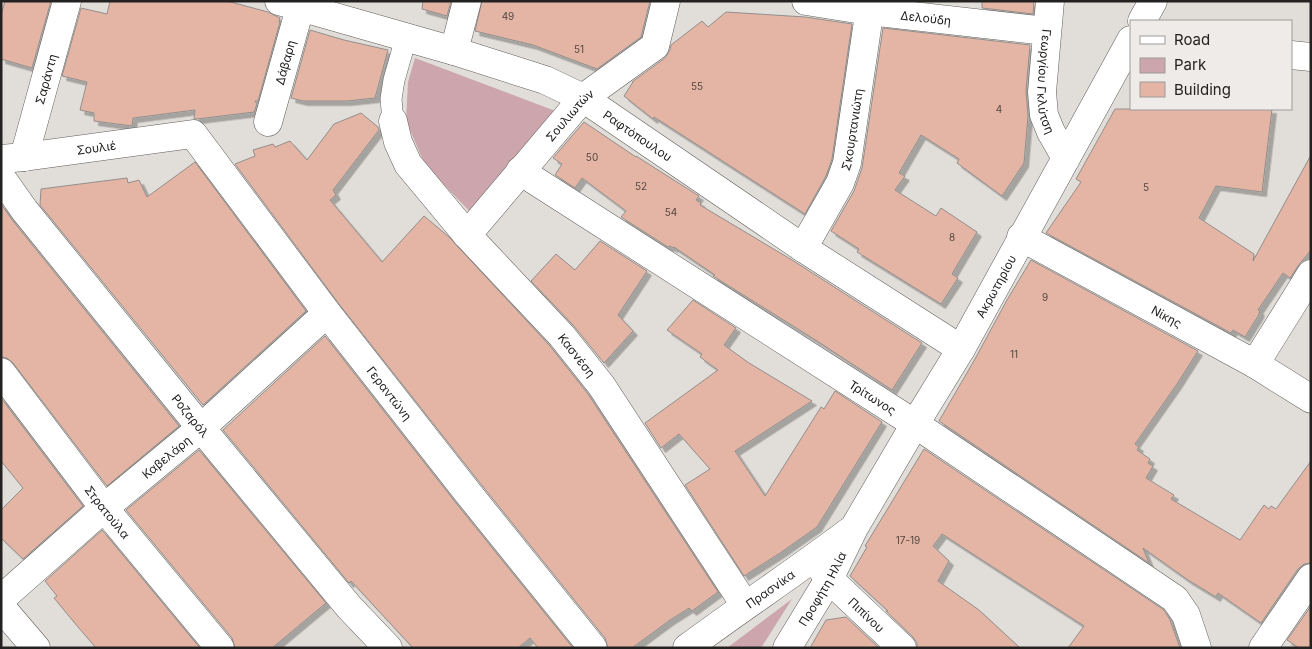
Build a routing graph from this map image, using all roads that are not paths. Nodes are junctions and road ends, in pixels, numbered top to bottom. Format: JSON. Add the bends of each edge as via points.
{"nodes":[{"id":1,"x":67,"y":1,"type":"edge"},
{"id":2,"x":467,"y":1,"type":"edge"},
{"id":3,"x":666,"y":1,"type":"edge"},
{"id":4,"x":806,"y":1,"type":"edge"},
{"id":5,"x":1050,"y":1,"type":"edge"},
{"id":6,"x":1153,"y":1,"type":"edge"},
{"id":7,"x":294,"y":3,"type":"edge"},
{"id":8,"x":870,"y":6,"type":"edge"},
{"id":9,"x":1143,"y":20,"type":"edge"},
{"id":10,"x":1046,"y":31,"type":"junction"},
{"id":11,"x":406,"y":38,"type":"junction"},
{"id":12,"x":1130,"y":42,"type":"edge"},
{"id":13,"x":454,"y":51,"type":"junction"},
{"id":14,"x":1292,"y":55,"type":"edge"},
{"id":15,"x":1311,"y":57,"type":"edge"},
{"id":16,"x":583,"y":98,"type":"junction"},
{"id":17,"x":393,"y":121,"type":"joint"},
{"id":18,"x":268,"y":122,"type":"dead end"},
{"id":19,"x":192,"y":134,"type":"joint"},
{"id":20,"x":13,"y":158,"type":"edge"},
{"id":21,"x":1066,"y":158,"type":"junction"},
{"id":22,"x":520,"y":171,"type":"junction"},
{"id":23,"x":1,"y":177,"type":"edge"},
{"id":24,"x":467,"y":235,"type":"junction"},
{"id":25,"x":1022,"y":237,"type":"junction"},
{"id":26,"x":803,"y":248,"type":"junction"},
{"id":27,"x":1311,"y":274,"type":"edge"},
{"id":28,"x":327,"y":313,"type":"junction"},
{"id":29,"x":961,"y":349,"type":"junction"},
{"id":30,"x":1256,"y":364,"type":"junction"},
{"id":31,"x":1,"y":372,"type":"edge"},
{"id":32,"x":1311,"y":399,"type":"edge"},
{"id":33,"x":915,"y":424,"type":"junction"},
{"id":34,"x":201,"y":428,"type":"junction"},
{"id":35,"x":104,"y":508,"type":"junction"},
{"id":36,"x":854,"y":528,"type":"joint"},
{"id":37,"x":822,"y":569,"type":"junction"},
{"id":38,"x":1311,"y":578,"type":"edge"},
{"id":39,"x":1,"y":599,"type":"edge"},
{"id":40,"x":745,"y":605,"type":"junction"},
{"id":41,"x":1,"y":607,"type":"edge"},
{"id":42,"x":36,"y":648,"type":"edge"},
{"id":43,"x":220,"y":648,"type":"edge"},
{"id":44,"x":388,"y":648,"type":"edge"},
{"id":45,"x":593,"y":648,"type":"edge"},
{"id":46,"x":687,"y":648,"type":"edge"},
{"id":47,"x":786,"y":648,"type":"edge"},
{"id":48,"x":902,"y":648,"type":"edge"},
{"id":49,"x":1197,"y":648,"type":"edge"},
{"id":50,"x":1263,"y":648,"type":"edge"}],
"edges":[{"from":1,"to":20,"type":"street","name":"Σαράντη"},
{"from":2,"to":13,"type":"street"},
{"from":3,"to":16,"type":"street","name":"Σουλιωτών","via":[[655,46]]},
{"from":4,"to":8,"type":"street","name":"Δελούδη"},
{"from":5,"to":10,"type":"street","name":"Γεωργίου Γκλύτση"},
{"from":6,"to":9,"type":"street"},
{"from":7,"to":11,"type":"street","name":"Ραφτόπουλου"},
{"from":7,"to":18,"type":"street","name":"Δάβαρη"},
{"from":8,"to":10,"type":"street","name":"Δελούδη"},
{"from":8,"to":26,"type":"street","name":"Σκουρτανιώτη","via":[[847,163],[840,183]]},
{"from":10,"to":21,"type":"street","name":"Γεωργίου Γκλύτση","via":[[1042,92],[1044,114]]},
{"from":11,"to":13,"type":"street","name":"Ραφτόπουλου"},
{"from":11,"to":17,"type":"street","via":[[394,80]]},
{"from":12,"to":21,"type":"street","name":"Ακρωτηρίου"},
{"from":13,"to":16,"type":"street","name":"Ραφτόπουλου","via":[[545,80]]},
{"from":14,"to":15,"type":"street"},
{"from":16,"to":22,"type":"street","name":"Σουλιωτών"},
{"from":16,"to":26,"type":"street","name":"Ραφτόπουλου"},
{"from":17,"to":24,"type":"street","name":"Κασνέση","via":[[408,164]]},
{"from":19,"to":20,"type":"street","name":"Σουλιέ"},
{"from":19,"to":28,"type":"street","name":"Γεραντώνη"},
{"from":21,"to":25,"type":"street","name":"Ακρωτηρίου"},
{"from":22,"to":24,"type":"street","name":"Σουλιωτών"},
{"from":22,"to":33,"type":"street","name":"Τρίτωνος"},
{"from":23,"to":34,"type":"street","name":"Ροζαρόλ"},
{"from":24,"to":40,"type":"street","name":"Κασνέση","via":[[562,336],[601,385]]},
{"from":25,"to":29,"type":"street","name":"Ακρωτηρίου"},
{"from":25,"to":30,"type":"street","name":"Νίκης"},
{"from":26,"to":29,"type":"street","name":"Ραφτόπουλου"},
{"from":27,"to":30,"type":"street"},
{"from":28,"to":34,"type":"street","name":"Καβελάρη"},
{"from":28,"to":45,"type":"street","name":"Γεραντώνη"},
{"from":29,"to":33,"type":"street","name":"Ακρωτηρίου"},
{"from":30,"to":32,"type":"street","name":"Νίκης"},
{"from":31,"to":35,"type":"street","name":"Στρατούλα"},
{"from":33,"to":36,"type":"street","name":"Ακρωτηρίου"},
{"from":33,"to":49,"type":"street","name":"Τρίτωνος","via":[[1175,598],[1186,615]]},
{"from":34,"to":35,"type":"street","name":"Καβελάρη"},
{"from":34,"to":44,"type":"street","name":"Ροζαρόλ","via":[[349,607]]},
{"from":35,"to":39,"type":"street","name":"Καβελάρη"},
{"from":35,"to":43,"type":"street","name":"Στρατούλα"},
{"from":36,"to":37,"type":"street","name":"Πρασνίκα"},
{"from":37,"to":40,"type":"street","name":"Πρασνίκα"},
{"from":37,"to":47,"type":"street","name":"Προφήτη Ηλία"},
{"from":37,"to":48,"type":"street","name":"Πιπίνου"},
{"from":38,"to":50,"type":"street"},
{"from":40,"to":46,"type":"street","name":"Πρασνίκα"},
{"from":41,"to":42,"type":"street"}]}
